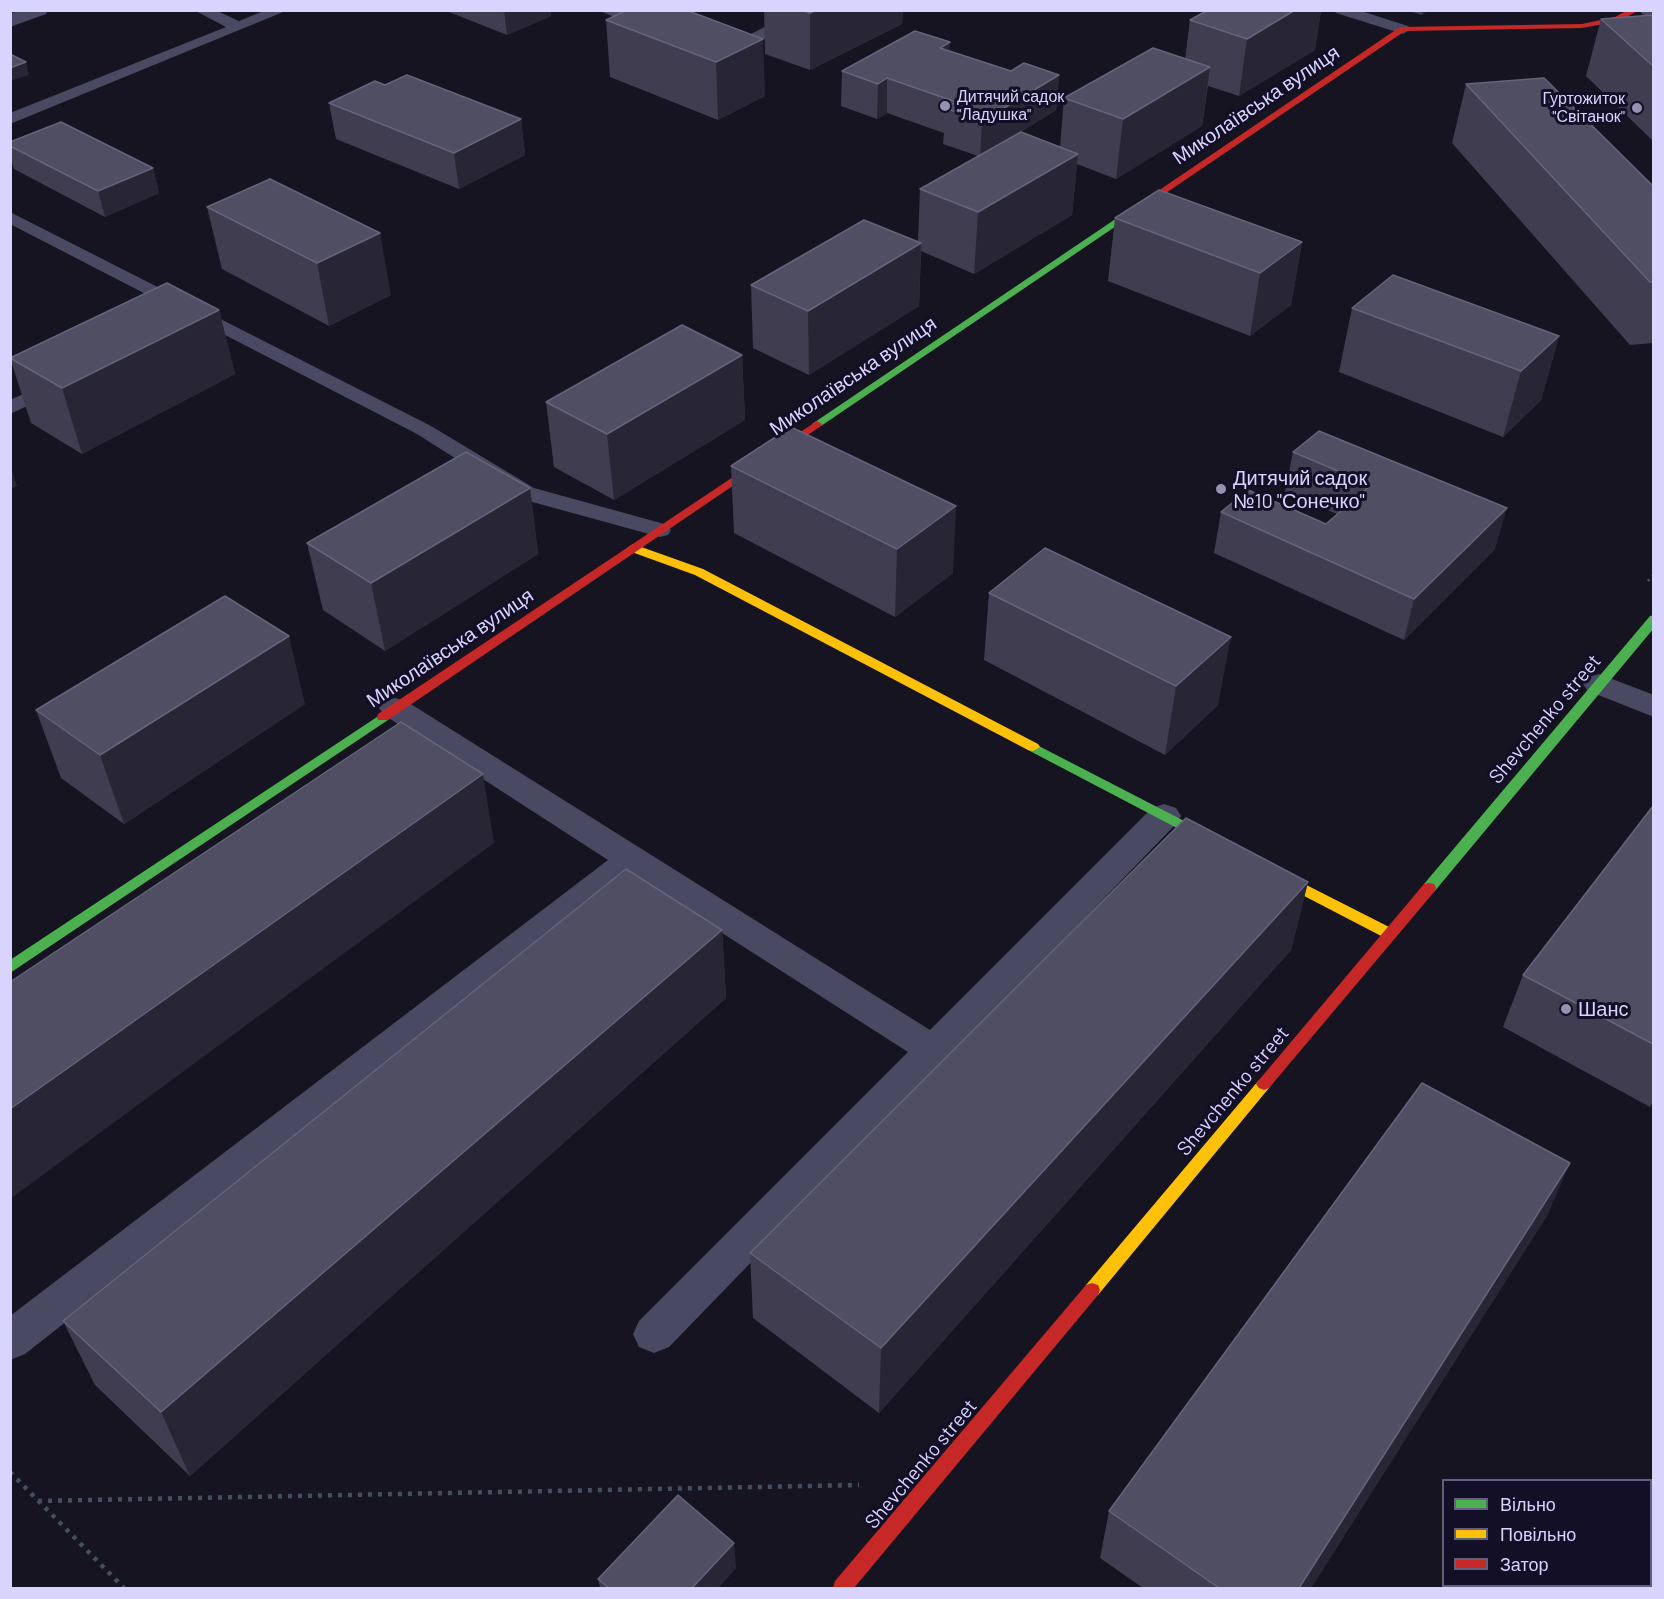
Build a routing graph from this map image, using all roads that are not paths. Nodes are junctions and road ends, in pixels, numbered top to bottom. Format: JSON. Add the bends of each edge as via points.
{"nodes":[{"id":1,"x":39,"y":10,"type":"edge"},
{"id":2,"x":201,"y":10,"type":"edge"},
{"id":3,"x":281,"y":10,"type":"edge"},
{"id":4,"x":605,"y":10,"type":"edge"},
{"id":5,"x":812,"y":10,"type":"edge"},
{"id":6,"x":1341,"y":10,"type":"edge"},
{"id":7,"x":1635,"y":10,"type":"edge"},
{"id":8,"x":1649,"y":10,"type":"edge"},
{"id":9,"x":1653,"y":12,"type":"edge"},
{"id":10,"x":10,"y":21,"type":"edge"},
{"id":11,"x":239,"y":27,"type":"junction"},
{"id":12,"x":1403,"y":29,"type":"junction"},
{"id":13,"x":670,"y":34,"type":"edge"},
{"id":14,"x":713,"y":49,"type":"edge"},
{"id":15,"x":10,"y":119,"type":"edge"},
{"id":16,"x":10,"y":217,"type":"edge"},
{"id":17,"x":197,"y":313,"type":"junction"},
{"id":18,"x":177,"y":324,"type":"edge"},
{"id":19,"x":73,"y":376,"type":"edge"},
{"id":20,"x":10,"y":408,"type":"edge"},
{"id":21,"x":660,"y":530,"type":"junction"},
{"id":22,"x":633,"y":548,"type":"junction"},
{"id":23,"x":1653,"y":619,"type":"edge"},
{"id":24,"x":1599,"y":684,"type":"junction"},
{"id":25,"x":1653,"y":707,"type":"edge"},
{"id":26,"x":396,"y":708,"type":"junction"},
{"id":27,"x":1164,"y":816,"type":"junction"},
{"id":28,"x":1236,"y":854,"type":"edge"},
{"id":29,"x":632,"y":859,"type":"junction"},
{"id":30,"x":1257,"y":865,"type":"edge"},
{"id":31,"x":1390,"y":934,"type":"junction"},
{"id":32,"x":10,"y":968,"type":"edge"},
{"id":33,"x":933,"y":1050,"type":"junction"},
{"id":34,"x":654,"y":1334,"type":"dead end"},
{"id":35,"x":10,"y":1341,"type":"edge"},
{"id":36,"x":842,"y":1588,"type":"edge"}],
"edges":[{"from":1,"to":10,"type":"street"},
{"from":2,"to":11,"type":"lane"},
{"from":3,"to":11,"type":"lane"},
{"from":4,"to":13,"type":"lane"},
{"from":5,"to":14,"type":"lane","via":[[724,53]]},
{"from":6,"to":12,"type":"lane"},
{"from":7,"to":12,"type":"street","via":[[1617,19],[1582,26]]},
{"from":8,"to":9,"type":"street"},
{"from":11,"to":15,"type":"lane"},
{"from":12,"to":21,"type":"street","name":"Миколаївська вулиця"},
{"from":16,"to":17,"type":"lane"},
{"from":17,"to":18,"type":"lane"},
{"from":17,"to":21,"type":"lane","via":[[424,430],[526,493]]},
{"from":19,"to":20,"type":"lane"},
{"from":21,"to":22,"type":"street","name":"Миколаївська вулиця"},
{"from":22,"to":26,"type":"street","name":"Миколаївська вулиця"},
{"from":22,"to":27,"type":"street","via":[[699,573]]},
{"from":23,"to":24,"type":"street","name":"Shevchenko street"},
{"from":24,"to":25,"type":"street"},
{"from":24,"to":31,"type":"street","name":"Shevchenko street"},
{"from":26,"to":29,"type":"street"},
{"from":26,"to":32,"type":"street","name":"Миколаївська вулиця"},
{"from":27,"to":28,"type":"street"},
{"from":27,"to":33,"type":"street"},
{"from":29,"to":33,"type":"street"},
{"from":29,"to":35,"type":"street"},
{"from":30,"to":31,"type":"street"},
{"from":31,"to":36,"type":"street","name":"Shevchenko street"},
{"from":33,"to":34,"type":"street"}]}
